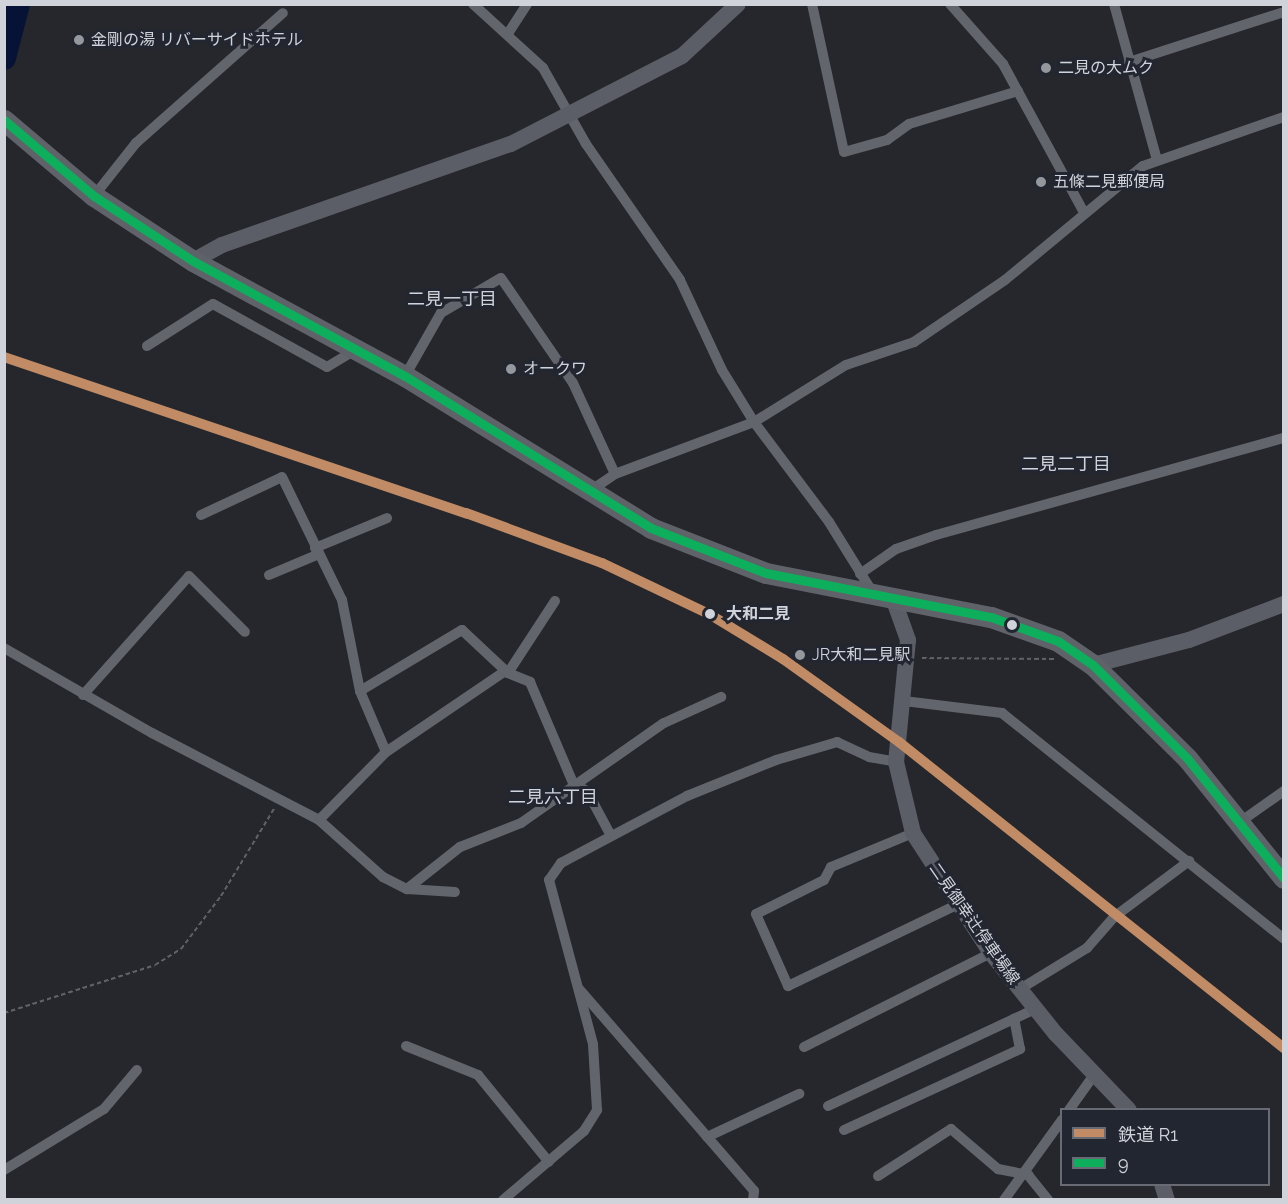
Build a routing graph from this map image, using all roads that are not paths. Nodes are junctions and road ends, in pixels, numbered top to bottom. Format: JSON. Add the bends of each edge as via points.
{"nodes":[{"id":1,"x":473,"y":4,"type":"edge"},
{"id":2,"x":527,"y":4,"type":"edge"},
{"id":3,"x":738,"y":4,"type":"edge"},
{"id":4,"x":812,"y":4,"type":"edge"},
{"id":5,"x":950,"y":4,"type":"edge"},
{"id":6,"x":1114,"y":4,"type":"edge"},
{"id":7,"x":283,"y":12,"type":"dead end"},
{"id":8,"x":1284,"y":12,"type":"edge"},
{"id":9,"x":509,"y":32,"type":"junction"},
{"id":10,"x":1130,"y":62,"type":"junction"},
{"id":11,"x":1018,"y":91,"type":"junction"},
{"id":12,"x":569,"y":113,"type":"junction"},
{"id":13,"x":1284,"y":117,"type":"edge"},
{"id":14,"x":4,"y":120,"type":"edge"},
{"id":15,"x":1157,"y":160,"type":"junction"},
{"id":16,"x":94,"y":196,"type":"junction"},
{"id":17,"x":1083,"y":211,"type":"junction"},
{"id":18,"x":193,"y":261,"type":"junction"},
{"id":19,"x":147,"y":346,"type":"dead end"},
{"id":20,"x":355,"y":350,"type":"junction"},
{"id":21,"x":405,"y":376,"type":"junction"},
{"id":22,"x":754,"y":422,"type":"junction"},
{"id":23,"x":1284,"y":438,"type":"edge"},
{"id":24,"x":615,"y":474,"type":"junction"},
{"id":25,"x":590,"y":492,"type":"junction"},
{"id":26,"x":201,"y":514,"type":"dead end"},
{"id":27,"x":387,"y":518,"type":"dead end"},
{"id":28,"x":317,"y":551,"type":"junction"},
{"id":29,"x":860,"y":574,"type":"junction"},
{"id":30,"x":269,"y":575,"type":"dead end"},
{"id":31,"x":883,"y":596,"type":"junction"},
{"id":32,"x":555,"y":601,"type":"dead end"},
{"id":33,"x":1284,"y":604,"type":"edge"},
{"id":34,"x":245,"y":632,"type":"dead end"},
{"id":35,"x":4,"y":648,"type":"edge"},
{"id":36,"x":1085,"y":659,"type":"junction"},
{"id":37,"x":507,"y":672,"type":"junction"},
{"id":38,"x":360,"y":691,"type":"junction"},
{"id":39,"x":83,"y":695,"type":"junction"},
{"id":40,"x":720,"y":697,"type":"dead end"},
{"id":41,"x":904,"y":701,"type":"junction"},
{"id":42,"x":386,"y":752,"type":"junction"},
{"id":43,"x":896,"y":762,"type":"junction"},
{"id":44,"x":573,"y":783,"type":"junction"},
{"id":45,"x":1284,"y":791,"type":"edge"},
{"id":46,"x":319,"y":820,"type":"junction"},
{"id":47,"x":1240,"y":822,"type":"junction"},
{"id":48,"x":913,"y":833,"type":"junction"},
{"id":49,"x":610,"y":834,"type":"junction"},
{"id":50,"x":1189,"y":861,"type":"junction"},
{"id":51,"x":1284,"y":878,"type":"edge"},
{"id":52,"x":407,"y":889,"type":"junction"},
{"id":53,"x":455,"y":892,"type":"dead end"},
{"id":54,"x":956,"y":905,"type":"junction"},
{"id":55,"x":1284,"y":939,"type":"edge"},
{"id":56,"x":992,"y":953,"type":"junction"},
{"id":57,"x":578,"y":988,"type":"junction"},
{"id":58,"x":1020,"y":989,"type":"junction"},
{"id":59,"x":1035,"y":1009,"type":"junction"},
{"id":60,"x":1014,"y":1019,"type":"junction"},
{"id":61,"x":406,"y":1046,"type":"dead end"},
{"id":62,"x":804,"y":1047,"type":"dead end"},
{"id":63,"x":137,"y":1070,"type":"dead end"},
{"id":64,"x":1094,"y":1075,"type":"junction"},
{"id":65,"x":799,"y":1094,"type":"dead end"},
{"id":66,"x":828,"y":1106,"type":"dead end"},
{"id":67,"x":1070,"y":1108,"type":"edge"},
{"id":68,"x":1127,"y":1108,"type":"edge"},
{"id":69,"x":1060,"y":1122,"type":"edge"},
{"id":70,"x":844,"y":1130,"type":"dead end"},
{"id":71,"x":707,"y":1137,"type":"junction"},
{"id":72,"x":549,"y":1162,"type":"junction"},
{"id":73,"x":4,"y":1170,"type":"edge"},
{"id":74,"x":1018,"y":1174,"type":"junction"},
{"id":75,"x":878,"y":1176,"type":"dead end"},
{"id":76,"x":503,"y":1200,"type":"edge"},
{"id":77,"x":753,"y":1200,"type":"edge"},
{"id":78,"x":1004,"y":1200,"type":"edge"},
{"id":79,"x":1048,"y":1200,"type":"edge"}],
"edges":[{"from":1,"to":9,"type":"street"},
{"from":2,"to":9,"type":"street"},
{"from":3,"to":12,"type":"street","via":[[682,56]]},
{"from":4,"to":11,"type":"street","via":[[844,152],[887,140],[909,124]]},
{"from":5,"to":11,"type":"street"},
{"from":6,"to":10,"type":"street"},
{"from":7,"to":16,"type":"street","via":[[136,143]]},
{"from":8,"to":10,"type":"street"},
{"from":9,"to":12,"type":"street","via":[[543,68]]},
{"from":10,"to":15,"type":"street"},
{"from":11,"to":17,"type":"street"},
{"from":12,"to":18,"type":"street","via":[[489,153],[222,245]]},
{"from":12,"to":22,"type":"street","via":[[680,280],[722,370]]},
{"from":13,"to":15,"type":"street"},
{"from":14,"to":16,"type":"highway"},
{"from":15,"to":17,"type":"street","via":[[1124,177]]},
{"from":16,"to":18,"type":"highway"},
{"from":17,"to":22,"type":"street","via":[[954,318],[914,342],[818,378]]},
{"from":18,"to":20,"type":"highway"},
{"from":19,"to":20,"type":"street","via":[[213,304],[327,366]]},
{"from":20,"to":21,"type":"highway"},
{"from":21,"to":24,"type":"street","via":[[441,313],[501,278],[573,383]]},
{"from":21,"to":25,"type":"highway"},
{"from":22,"to":24,"type":"street"},
{"from":22,"to":29,"type":"street"},
{"from":23,"to":29,"type":"street","via":[[936,535],[896,549]]},
{"from":24,"to":25,"type":"street"},
{"from":25,"to":31,"type":"highway","via":[[651,528],[766,573]]},
{"from":26,"to":28,"type":"street","via":[[282,477]]},
{"from":27,"to":28,"type":"street"},
{"from":28,"to":30,"type":"street"},
{"from":28,"to":38,"type":"street","via":[[342,600]]},
{"from":29,"to":31,"type":"street"},
{"from":31,"to":36,"type":"highway","via":[[1025,626]]},
{"from":31,"to":41,"type":"street","name":"二見御幸辻停車場線","via":[[908,640]]},
{"from":32,"to":37,"type":"street"},
{"from":33,"to":36,"type":"street","via":[[1189,640]]},
{"from":34,"to":39,"type":"street","via":[[189,576]]},
{"from":35,"to":39,"type":"street"},
{"from":36,"to":47,"type":"highway","via":[[1186,758]]},
{"from":37,"to":38,"type":"street","via":[[462,630]]},
{"from":37,"to":42,"type":"street"},
{"from":37,"to":44,"type":"street","via":[[530,682]]},
{"from":38,"to":42,"type":"street"},
{"from":39,"to":46,"type":"street","via":[[236,777],[282,796]]},
{"from":40,"to":44,"type":"street","via":[[664,723]]},
{"from":41,"to":43,"type":"street","name":"二見御幸辻停車場線"},
{"from":41,"to":50,"type":"street","via":[[1002,713]]},
{"from":42,"to":46,"type":"street"},
{"from":43,"to":48,"type":"street","name":"二見御幸辻停車場線"},
{"from":43,"to":49,"type":"street","via":[[869,757],[837,742],[687,796]]},
{"from":44,"to":49,"type":"street","via":[[587,791]]},
{"from":44,"to":52,"type":"street","via":[[521,823],[460,846]]},
{"from":45,"to":47,"type":"street"},
{"from":46,"to":52,"type":"street","via":[[383,877]]},
{"from":47,"to":51,"type":"highway"},
{"from":48,"to":54,"type":"street","name":"二見御幸辻停車場線"},
{"from":48,"to":54,"type":"street","via":[[831,867],[824,880],[756,914],[788,986]]},
{"from":49,"to":57,"type":"street","via":[[561,863],[549,880]]},
{"from":50,"to":55,"type":"street"},
{"from":50,"to":58,"type":"street","via":[[1114,917],[1087,948]]},
{"from":52,"to":53,"type":"street"},
{"from":54,"to":56,"type":"street","name":"二見御幸辻停車場線"},
{"from":56,"to":58,"type":"street","name":"二見御幸辻停車場線"},
{"from":56,"to":62,"type":"street"},
{"from":57,"to":71,"type":"street"},
{"from":57,"to":72,"type":"street","via":[[593,1044],[597,1110],[584,1131]]},
{"from":58,"to":59,"type":"street","name":"二見御幸辻停車場線"},
{"from":59,"to":60,"type":"street"},
{"from":59,"to":64,"type":"street","name":"二見御幸辻停車場線"},
{"from":60,"to":66,"type":"street"},
{"from":60,"to":70,"type":"street","via":[[1020,1049]]},
{"from":61,"to":72,"type":"street","via":[[478,1075]]},
{"from":63,"to":73,"type":"street","via":[[104,1109]]},
{"from":64,"to":67,"type":"street"},
{"from":64,"to":68,"type":"street","name":"二見御幸辻停車場線"},
{"from":65,"to":71,"type":"street"},
{"from":69,"to":74,"type":"street"},
{"from":71,"to":77,"type":"street","via":[[754,1191]]},
{"from":72,"to":76,"type":"street"},
{"from":74,"to":75,"type":"street","via":[[998,1169],[951,1129]]},
{"from":74,"to":78,"type":"street"},
{"from":74,"to":79,"type":"street","via":[[1028,1175]]}]}
